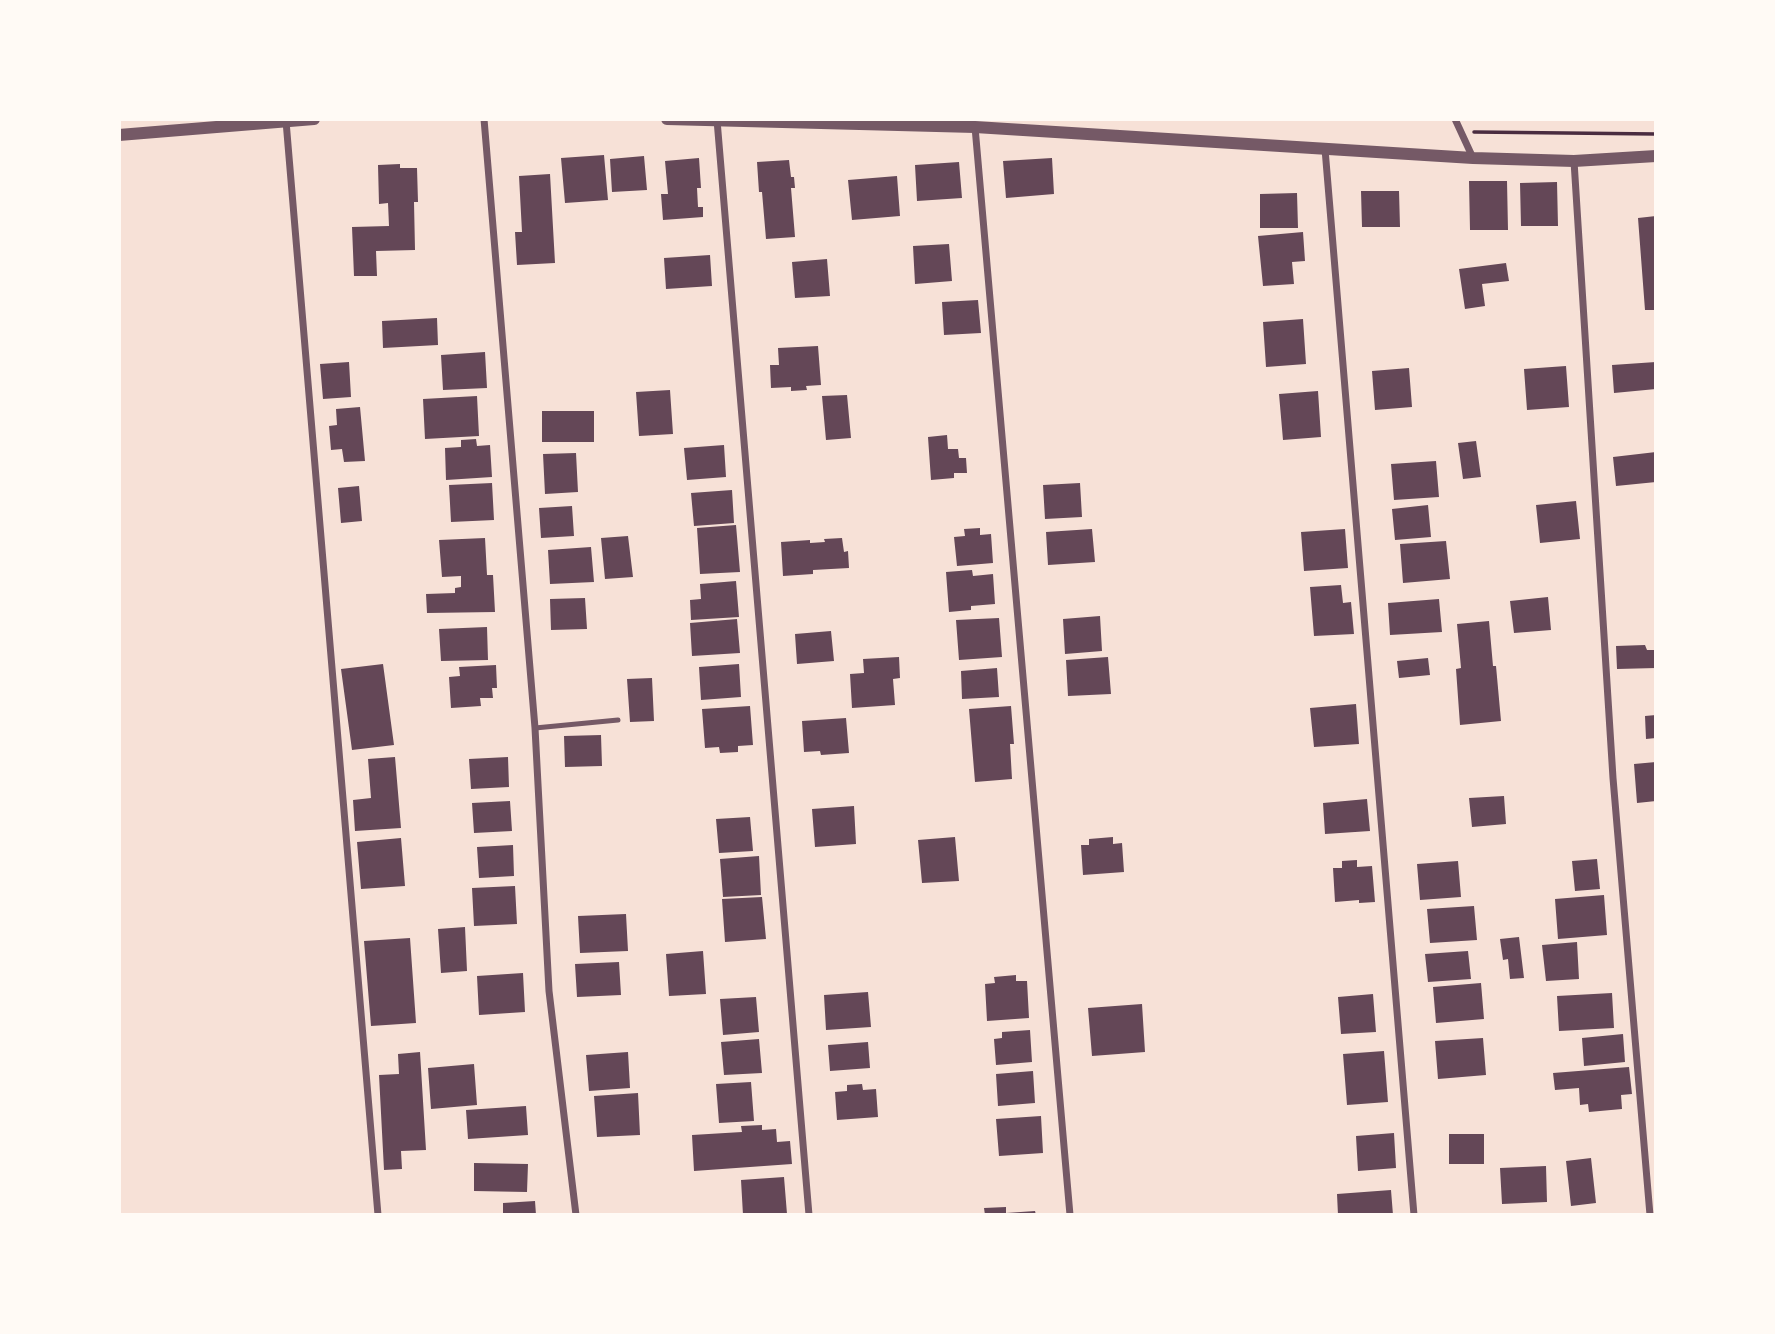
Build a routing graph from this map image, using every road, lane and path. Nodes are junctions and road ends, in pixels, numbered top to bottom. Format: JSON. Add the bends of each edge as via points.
{"nodes":[{"id":1,"x":314,"y":119,"type":"edge"},
{"id":2,"x":484,"y":119,"type":"edge"},
{"id":3,"x":667,"y":119,"type":"edge"},
{"id":4,"x":1455,"y":119,"type":"edge"},
{"id":5,"x":302,"y":120,"type":"edge"},
{"id":6,"x":718,"y":120,"type":"edge"},
{"id":7,"x":286,"y":121,"type":"junction"},
{"id":8,"x":975,"y":127,"type":"junction"},
{"id":9,"x":1461,"y":132,"type":"junction"},
{"id":10,"x":1656,"y":134,"type":"edge"},
{"id":11,"x":119,"y":135,"type":"edge"},
{"id":12,"x":1325,"y":149,"type":"junction"},
{"id":13,"x":1656,"y":156,"type":"edge"},
{"id":14,"x":1473,"y":158,"type":"junction"},
{"id":15,"x":1574,"y":161,"type":"junction"},
{"id":16,"x":618,"y":720,"type":"dead end"},
{"id":17,"x":536,"y":728,"type":"junction"},
{"id":18,"x":378,"y":1215,"type":"edge"},
{"id":19,"x":576,"y":1215,"type":"edge"},
{"id":20,"x":809,"y":1215,"type":"edge"},
{"id":21,"x":1069,"y":1215,"type":"edge"},
{"id":22,"x":1414,"y":1215,"type":"edge"},
{"id":23,"x":1650,"y":1215,"type":"edge"}],
"edges":[{"from":1,"to":5,"type":"street"},
{"from":2,"to":17,"type":"street"},
{"from":3,"to":6,"type":"street"},
{"from":4,"to":9,"type":"street"},
{"from":5,"to":7,"type":"street"},
{"from":6,"to":8,"type":"street"},
{"from":6,"to":20,"type":"street"},
{"from":7,"to":11,"type":"street"},
{"from":7,"to":18,"type":"street"},
{"from":8,"to":12,"type":"street"},
{"from":8,"to":21,"type":"street"},
{"from":9,"to":10,"type":"path"},
{"from":9,"to":14,"type":"street"},
{"from":12,"to":14,"type":"street"},
{"from":12,"to":22,"type":"street"},
{"from":13,"to":15,"type":"street"},
{"from":14,"to":15,"type":"street"},
{"from":15,"to":23,"type":"street","via":[[1613,778]]},
{"from":16,"to":17,"type":"lane"},
{"from":17,"to":19,"type":"street","via":[[549,991]]}]}
